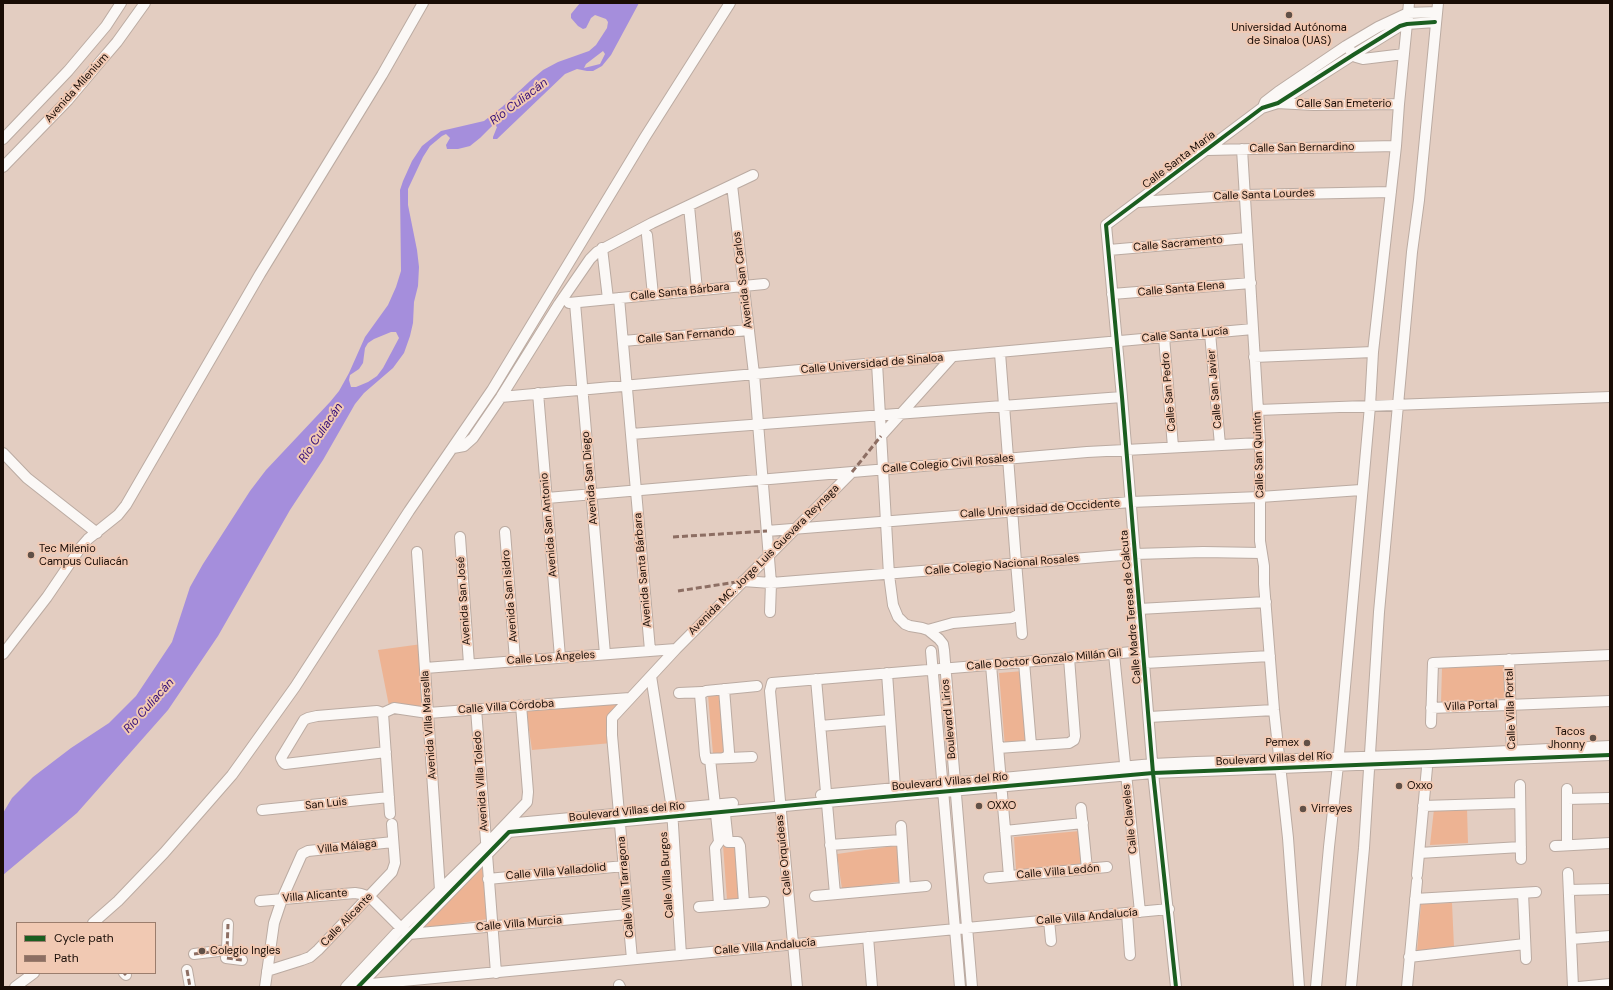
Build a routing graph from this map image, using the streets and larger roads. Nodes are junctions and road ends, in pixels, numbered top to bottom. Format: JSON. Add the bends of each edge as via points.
{"nodes":[{"id":1,"x":121,"y":3,"type":"edge"},
{"id":2,"x":145,"y":3,"type":"edge"},
{"id":3,"x":423,"y":3,"type":"edge"},
{"id":4,"x":730,"y":3,"type":"edge"},
{"id":5,"x":1408,"y":8,"type":"edge"},
{"id":6,"x":1437,"y":12,"type":"edge"},
{"id":7,"x":1407,"y":24,"type":"junction"},
{"id":8,"x":1346,"y":46,"type":"junction"},
{"id":9,"x":1404,"y":54,"type":"junction"},
{"id":10,"x":1353,"y":55,"type":"junction"},
{"id":11,"x":1278,"y":103,"type":"junction"},
{"id":12,"x":1399,"y":104,"type":"junction"},
{"id":13,"x":1264,"y":105,"type":"junction"},
{"id":14,"x":3,"y":140,"type":"edge"},
{"id":15,"x":1396,"y":146,"type":"junction"},
{"id":16,"x":1242,"y":149,"type":"junction"},
{"id":17,"x":1207,"y":150,"type":"junction"},
{"id":18,"x":3,"y":167,"type":"edge"},
{"id":19,"x":752,"y":175,"type":"dead end"},
{"id":20,"x":732,"y":186,"type":"junction"},
{"id":21,"x":1391,"y":192,"type":"junction"},
{"id":22,"x":1244,"y":195,"type":"junction"},
{"id":23,"x":1138,"y":202,"type":"junction"},
{"id":24,"x":689,"y":206,"type":"junction"},
{"id":25,"x":1106,"y":225,"type":"joint"},
{"id":26,"x":647,"y":235,"type":"dead end"},
{"id":27,"x":1248,"y":238,"type":"junction"},
{"id":28,"x":602,"y":248,"type":"junction"},
{"id":29,"x":1108,"y":250,"type":"junction"},
{"id":30,"x":1250,"y":283,"type":"junction"},
{"id":31,"x":764,"y":284,"type":"dead end"},
{"id":32,"x":744,"y":286,"type":"junction"},
{"id":33,"x":697,"y":290,"type":"junction"},
{"id":34,"x":1112,"y":294,"type":"junction"},
{"id":35,"x":652,"y":295,"type":"junction"},
{"id":36,"x":619,"y":298,"type":"junction"},
{"id":37,"x":608,"y":299,"type":"junction"},
{"id":38,"x":575,"y":303,"type":"junction"},
{"id":39,"x":559,"y":304,"type":"junction"},
{"id":40,"x":1253,"y":329,"type":"junction"},
{"id":41,"x":749,"y":330,"type":"junction"},
{"id":42,"x":1210,"y":333,"type":"junction"},
{"id":43,"x":1164,"y":337,"type":"junction"},
{"id":44,"x":623,"y":341,"type":"junction"},
{"id":45,"x":1117,"y":342,"type":"junction"},
{"id":46,"x":1373,"y":352,"type":"junction"},
{"id":47,"x":1000,"y":353,"type":"junction"},
{"id":48,"x":952,"y":357,"type":"junction"},
{"id":49,"x":1254,"y":357,"type":"junction"},
{"id":50,"x":877,"y":363,"type":"junction"},
{"id":51,"x":754,"y":374,"type":"junction"},
{"id":52,"x":627,"y":385,"type":"junction"},
{"id":53,"x":582,"y":389,"type":"junction"},
{"id":54,"x":538,"y":394,"type":"junction"},
{"id":55,"x":501,"y":397,"type":"junction"},
{"id":56,"x":1122,"y":397,"type":"junction"},
{"id":57,"x":1610,"y":397,"type":"edge"},
{"id":58,"x":1004,"y":405,"type":"junction"},
{"id":59,"x":1370,"y":406,"type":"junction"},
{"id":60,"x":1398,"y":406,"type":"junction"},
{"id":61,"x":1258,"y":410,"type":"junction"},
{"id":62,"x":902,"y":413,"type":"junction"},
{"id":63,"x":880,"y":415,"type":"junction"},
{"id":64,"x":758,"y":424,"type":"junction"},
{"id":65,"x":631,"y":434,"type":"junction"},
{"id":66,"x":881,"y":436,"type":"junction"},
{"id":67,"x":1260,"y":442,"type":"junction"},
{"id":68,"x":1220,"y":444,"type":"junction"},
{"id":69,"x":1173,"y":447,"type":"junction"},
{"id":70,"x":453,"y":448,"type":"junction"},
{"id":71,"x":1126,"y":449,"type":"junction"},
{"id":72,"x":3,"y":453,"type":"edge"},
{"id":73,"x":1008,"y":459,"type":"junction"},
{"id":74,"x":883,"y":469,"type":"junction"},
{"id":75,"x":852,"y":472,"type":"junction"},
{"id":76,"x":763,"y":479,"type":"junction"},
{"id":77,"x":636,"y":490,"type":"junction"},
{"id":78,"x":1362,"y":490,"type":"junction"},
{"id":79,"x":591,"y":494,"type":"junction"},
{"id":80,"x":1260,"y":497,"type":"junction"},
{"id":81,"x":547,"y":498,"type":"junction"},
{"id":82,"x":1131,"y":502,"type":"junction"},
{"id":83,"x":1012,"y":512,"type":"junction"},
{"id":84,"x":886,"y":522,"type":"junction"},
{"id":85,"x":796,"y":529,"type":"junction"},
{"id":86,"x":767,"y":531,"type":"junction"},
{"id":87,"x":505,"y":532,"type":"dead end"},
{"id":88,"x":97,"y":533,"type":"junction"},
{"id":89,"x":460,"y":537,"type":"dead end"},
{"id":90,"x":417,"y":552,"type":"dead end"},
{"id":91,"x":1262,"y":553,"type":"junction"},
{"id":92,"x":769,"y":554,"type":"junction"},
{"id":93,"x":1135,"y":554,"type":"junction"},
{"id":94,"x":1016,"y":562,"type":"junction"},
{"id":95,"x":889,"y":575,"type":"junction"},
{"id":96,"x":743,"y":581,"type":"junction"},
{"id":97,"x":771,"y":583,"type":"junction"},
{"id":98,"x":1266,"y":602,"type":"junction"},
{"id":99,"x":1139,"y":609,"type":"junction"},
{"id":100,"x":770,"y":612,"type":"dead end"},
{"id":101,"x":1020,"y":614,"type":"junction"},
{"id":102,"x":928,"y":630,"type":"junction"},
{"id":103,"x":1022,"y":634,"type":"dead end"},
{"id":104,"x":676,"y":649,"type":"junction"},
{"id":105,"x":650,"y":650,"type":"junction"},
{"id":106,"x":1143,"y":650,"type":"junction"},
{"id":107,"x":931,"y":651,"type":"dead end"},
{"id":108,"x":3,"y":654,"type":"edge"},
{"id":109,"x":605,"y":654,"type":"junction"},
{"id":110,"x":1114,"y":654,"type":"junction"},
{"id":111,"x":1610,"y":655,"type":"edge"},
{"id":112,"x":1270,"y":656,"type":"junction"},
{"id":113,"x":560,"y":657,"type":"junction"},
{"id":114,"x":1069,"y":658,"type":"junction"},
{"id":115,"x":1509,"y":659,"type":"junction"},
{"id":116,"x":515,"y":660,"type":"junction"},
{"id":117,"x":1024,"y":662,"type":"junction"},
{"id":118,"x":1145,"y":663,"type":"junction"},
{"id":119,"x":469,"y":664,"type":"junction"},
{"id":120,"x":991,"y":665,"type":"junction"},
{"id":121,"x":425,"y":668,"type":"junction"},
{"id":122,"x":945,"y":669,"type":"junction"},
{"id":123,"x":932,"y":670,"type":"junction"},
{"id":124,"x":887,"y":674,"type":"junction"},
{"id":125,"x":651,"y":676,"type":"junction"},
{"id":126,"x":816,"y":679,"type":"junction"},
{"id":127,"x":757,"y":686,"type":"dead end"},
{"id":128,"x":724,"y":689,"type":"junction"},
{"id":129,"x":679,"y":693,"type":"dead end"},
{"id":130,"x":701,"y":695,"type":"junction"},
{"id":131,"x":630,"y":698,"type":"junction"},
{"id":132,"x":1610,"y":701,"type":"edge"},
{"id":133,"x":1510,"y":704,"type":"junction"},
{"id":134,"x":521,"y":705,"type":"junction"},
{"id":135,"x":1431,"y":708,"type":"junction"},
{"id":136,"x":476,"y":709,"type":"junction"},
{"id":137,"x":1274,"y":710,"type":"junction"},
{"id":138,"x":383,"y":713,"type":"junction"},
{"id":139,"x":428,"y":713,"type":"junction"},
{"id":140,"x":1149,"y":717,"type":"junction"},
{"id":141,"x":890,"y":720,"type":"junction"},
{"id":142,"x":1431,"y":723,"type":"dead end"},
{"id":143,"x":820,"y":726,"type":"junction"},
{"id":144,"x":1031,"y":745,"type":"junction"},
{"id":145,"x":1610,"y":746,"type":"edge"},
{"id":146,"x":998,"y":748,"type":"junction"},
{"id":147,"x":386,"y":752,"type":"junction"},
{"id":148,"x":1512,"y":755,"type":"junction"},
{"id":149,"x":1610,"y":755,"type":"edge"},
{"id":150,"x":752,"y":757,"type":"dead end"},
{"id":151,"x":723,"y":758,"type":"junction"},
{"id":152,"x":710,"y":759,"type":"junction"},
{"id":153,"x":1431,"y":759,"type":"junction"},
{"id":154,"x":1339,"y":761,"type":"junction"},
{"id":155,"x":1370,"y":761,"type":"junction"},
{"id":156,"x":1280,"y":764,"type":"junction"},
{"id":157,"x":1153,"y":769,"type":"junction"},
{"id":158,"x":1126,"y":771,"type":"junction"},
{"id":159,"x":1001,"y":782,"type":"junction"},
{"id":160,"x":1520,"y":785,"type":"dead end"},
{"id":161,"x":955,"y":787,"type":"junction"},
{"id":162,"x":895,"y":788,"type":"junction"},
{"id":163,"x":943,"y":788,"type":"junction"},
{"id":164,"x":389,"y":797,"type":"junction"},
{"id":165,"x":826,"y":798,"type":"junction"},
{"id":166,"x":1610,"y":798,"type":"edge"},
{"id":167,"x":779,"y":803,"type":"junction"},
{"id":168,"x":1520,"y":803,"type":"junction"},
{"id":169,"x":1426,"y":806,"type":"junction"},
{"id":170,"x":720,"y":808,"type":"junction"},
{"id":171,"x":1081,"y":808,"type":"dead end"},
{"id":172,"x":262,"y":810,"type":"dead end"},
{"id":173,"x":672,"y":812,"type":"junction"},
{"id":174,"x":619,"y":818,"type":"junction"},
{"id":175,"x":1083,"y":823,"type":"junction"},
{"id":176,"x":506,"y":824,"type":"junction"},
{"id":177,"x":900,"y":826,"type":"dead end"},
{"id":178,"x":1006,"y":831,"type":"junction"},
{"id":179,"x":901,"y":840,"type":"junction"},
{"id":180,"x":393,"y":842,"type":"junction"},
{"id":181,"x":723,"y":842,"type":"junction"},
{"id":182,"x":1610,"y":844,"type":"edge"},
{"id":183,"x":830,"y":845,"type":"junction"},
{"id":184,"x":1567,"y":845,"type":"junction"},
{"id":185,"x":1555,"y":846,"type":"dead end"},
{"id":186,"x":1521,"y":847,"type":"junction"},
{"id":187,"x":486,"y":850,"type":"junction"},
{"id":188,"x":1419,"y":853,"type":"junction"},
{"id":189,"x":1521,"y":859,"type":"dead end"},
{"id":190,"x":624,"y":866,"type":"junction"},
{"id":191,"x":1107,"y":867,"type":"dead end"},
{"id":192,"x":1087,"y":869,"type":"junction"},
{"id":193,"x":1568,"y":873,"type":"dead end"},
{"id":194,"x":1009,"y":876,"type":"junction"},
{"id":195,"x":989,"y":878,"type":"dead end"},
{"id":196,"x":488,"y":879,"type":"junction"},
{"id":197,"x":926,"y":886,"type":"dead end"},
{"id":198,"x":905,"y":888,"type":"junction"},
{"id":199,"x":1610,"y":888,"type":"edge"},
{"id":200,"x":1569,"y":890,"type":"junction"},
{"id":201,"x":1536,"y":892,"type":"dead end"},
{"id":202,"x":443,"y":893,"type":"junction"},
{"id":203,"x":1523,"y":893,"type":"junction"},
{"id":204,"x":835,"y":894,"type":"junction"},
{"id":205,"x":815,"y":896,"type":"dead end"},
{"id":206,"x":370,"y":897,"type":"junction"},
{"id":207,"x":282,"y":899,"type":"junction"},
{"id":208,"x":1415,"y":899,"type":"junction"},
{"id":209,"x":260,"y":901,"type":"dead end"},
{"id":210,"x":764,"y":902,"type":"dead end"},
{"id":211,"x":744,"y":903,"type":"junction"},
{"id":212,"x":719,"y":905,"type":"junction"},
{"id":213,"x":699,"y":906,"type":"dead end"},
{"id":214,"x":1169,"y":909,"type":"junction"},
{"id":215,"x":1140,"y":912,"type":"junction"},
{"id":216,"x":628,"y":914,"type":"junction"},
{"id":217,"x":1127,"y":914,"type":"junction"},
{"id":218,"x":1049,"y":920,"type":"junction"},
{"id":219,"x":94,"y":922,"type":"edge"},
{"id":220,"x":228,"y":924,"type":"dead end"},
{"id":221,"x":492,"y":926,"type":"junction"},
{"id":222,"x":968,"y":928,"type":"junction"},
{"id":223,"x":955,"y":929,"type":"junction"},
{"id":224,"x":405,"y":931,"type":"junction"},
{"id":225,"x":1610,"y":936,"type":"edge"},
{"id":226,"x":868,"y":937,"type":"junction"},
{"id":227,"x":1571,"y":939,"type":"junction"},
{"id":228,"x":1051,"y":941,"type":"dead end"},
{"id":229,"x":1525,"y":944,"type":"junction"},
{"id":230,"x":793,"y":945,"type":"junction"},
{"id":231,"x":194,"y":954,"type":"dead end"},
{"id":232,"x":681,"y":955,"type":"junction"},
{"id":233,"x":1130,"y":955,"type":"dead end"},
{"id":234,"x":227,"y":957,"type":"junction"},
{"id":235,"x":1409,"y":957,"type":"junction"},
{"id":236,"x":632,"y":959,"type":"junction"},
{"id":237,"x":1526,"y":959,"type":"dead end"},
{"id":238,"x":242,"y":960,"type":"dead end"},
{"id":239,"x":187,"y":970,"type":"dead end"},
{"id":240,"x":267,"y":971,"type":"junction"},
{"id":241,"x":496,"y":972,"type":"junction"},
{"id":242,"x":33,"y":974,"type":"edge"},
{"id":243,"x":406,"y":984,"type":"edge"},
{"id":244,"x":1610,"y":984,"type":"edge"},
{"id":245,"x":358,"y":985,"type":"edge"},
{"id":246,"x":15,"y":987,"type":"edge"},
{"id":247,"x":190,"y":987,"type":"edge"},
{"id":248,"x":265,"y":987,"type":"edge"},
{"id":249,"x":346,"y":987,"type":"edge"},
{"id":250,"x":797,"y":987,"type":"edge"},
{"id":251,"x":872,"y":987,"type":"edge"},
{"id":252,"x":960,"y":987,"type":"edge"},
{"id":253,"x":972,"y":987,"type":"edge"},
{"id":254,"x":1176,"y":987,"type":"edge"},
{"id":255,"x":1299,"y":987,"type":"edge"},
{"id":256,"x":1316,"y":987,"type":"edge"},
{"id":257,"x":1351,"y":987,"type":"edge"},
{"id":258,"x":1407,"y":987,"type":"edge"},
{"id":259,"x":1573,"y":987,"type":"edge"},
{"id":260,"x":1579,"y":987,"type":"edge"}],
"edges":[{"from":1,"to":14,"type":"street","name":"Avenida Milenium","via":[[106,26],[68,71]]},
{"from":2,"to":18,"type":"street","name":"Avenida Milenium","via":[[117,42],[68,100]]},
{"from":3,"to":88,"type":"street","via":[[260,274],[126,505]]},
{"from":4,"to":70,"type":"street","via":[[492,390]]},
{"from":5,"to":6,"type":"street"},
{"from":5,"to":7,"type":"street"},
{"from":5,"to":8,"type":"street","name":"Calle Santa María"},
{"from":6,"to":7,"type":"street"},
{"from":6,"to":60,"type":"street"},
{"from":7,"to":9,"type":"street"},
{"from":7,"to":10,"type":"street"},
{"from":8,"to":10,"type":"street"},
{"from":8,"to":13,"type":"street","name":"Calle Santa María"},
{"from":9,"to":10,"type":"street","via":[[1363,59]]},
{"from":9,"to":12,"type":"street"},
{"from":10,"to":11,"type":"street"},
{"from":11,"to":12,"type":"street","name":"Calle San Emeterio"},
{"from":11,"to":13,"type":"street","name":"Calle San Emeterio"},
{"from":12,"to":15,"type":"street"},
{"from":13,"to":17,"type":"street","name":"Calle Santa María"},
{"from":15,"to":16,"type":"street","name":"Calle San Bernardino"},
{"from":15,"to":21,"type":"street"},
{"from":16,"to":17,"type":"street","name":"Calle San Bernardino"},
{"from":16,"to":22,"type":"street","name":"Calle San Quintín"},
{"from":17,"to":23,"type":"street","name":"Calle Santa María"},
{"from":19,"to":20,"type":"street"},
{"from":20,"to":24,"type":"street"},
{"from":20,"to":32,"type":"street","name":"Avenida San Carlos"},
{"from":21,"to":22,"type":"street","name":"Calle Santa Lourdes"},
{"from":21,"to":46,"type":"street"},
{"from":22,"to":23,"type":"street","name":"Calle Santa Lourdes"},
{"from":22,"to":27,"type":"street","name":"Calle San Quintín"},
{"from":23,"to":25,"type":"street","name":"Calle Santa María"},
{"from":24,"to":28,"type":"street"},
{"from":24,"to":33,"type":"street"},
{"from":25,"to":29,"type":"street","name":"Calle Madre Teresa de Calcuta"},
{"from":26,"to":35,"type":"street"},
{"from":27,"to":29,"type":"street","name":"Calle Sacramento"},
{"from":27,"to":30,"type":"street","name":"Calle San Quintín"},
{"from":28,"to":37,"type":"street"},
{"from":28,"to":39,"type":"street","via":[[590,259]]},
{"from":29,"to":34,"type":"street","name":"Calle Madre Teresa de Calcuta"},
{"from":30,"to":34,"type":"street","name":"Calle Santa Elena"},
{"from":30,"to":40,"type":"street","name":"Calle San Quintín"},
{"from":31,"to":32,"type":"street","name":"Calle Santa Bárbara"},
{"from":32,"to":33,"type":"street","name":"Calle Santa Bárbara"},
{"from":32,"to":41,"type":"street","name":"Avenida San Carlos"},
{"from":33,"to":35,"type":"street","name":"Calle Santa Bárbara"},
{"from":34,"to":45,"type":"street","name":"Calle Madre Teresa de Calcuta"},
{"from":35,"to":36,"type":"street","name":"Calle Santa Bárbara"},
{"from":36,"to":37,"type":"street","name":"Calle Santa Bárbara"},
{"from":36,"to":44,"type":"street","name":"Calle Santa Bárbara"},
{"from":37,"to":38,"type":"street","name":"Calle Santa Bárbara"},
{"from":38,"to":39,"type":"street","name":"Calle Santa Bárbara"},
{"from":38,"to":53,"type":"street","name":"Avenida San Diego"},
{"from":39,"to":55,"type":"street"},
{"from":40,"to":42,"type":"street","name":"Calle Santa Lucía"},
{"from":40,"to":49,"type":"street","name":"Calle San Quintín"},
{"from":41,"to":44,"type":"street","name":"Calle San Fernando"},
{"from":41,"to":51,"type":"street","name":"Avenida San Carlos"},
{"from":42,"to":43,"type":"street","name":"Calle Santa Lucía"},
{"from":42,"to":68,"type":"street","name":"Calle San Javier"},
{"from":43,"to":45,"type":"street","name":"Calle Santa Lucía"},
{"from":43,"to":69,"type":"street","name":"Calle San Pedro"},
{"from":44,"to":52,"type":"street","name":"Calle Santa Bárbara"},
{"from":45,"to":47,"type":"street","name":"Calle Universidad de Sinaloa"},
{"from":45,"to":56,"type":"street","name":"Calle Madre Teresa de Calcuta"},
{"from":46,"to":49,"type":"street"},
{"from":46,"to":59,"type":"street"},
{"from":47,"to":48,"type":"street","name":"Calle Universidad de Sinaloa"},
{"from":47,"to":58,"type":"street"},
{"from":48,"to":50,"type":"street","name":"Calle Universidad de Sinaloa"},
{"from":48,"to":62,"type":"street"},
{"from":49,"to":61,"type":"street","name":"Calle San Quintín"},
{"from":50,"to":51,"type":"street","name":"Calle Universidad de Sinaloa"},
{"from":50,"to":63,"type":"street","name":"Boulevard Lirios"},
{"from":51,"to":52,"type":"street","name":"Calle Universidad de Sinaloa"},
{"from":51,"to":64,"type":"street","name":"Avenida San Carlos"},
{"from":52,"to":53,"type":"street","name":"Calle Universidad de Sinaloa"},
{"from":52,"to":65,"type":"street","name":"Calle Santa Bárbara"},
{"from":53,"to":54,"type":"street","name":"Calle Universidad de Sinaloa"},
{"from":53,"to":79,"type":"street","name":"Avenida San Diego"},
{"from":54,"to":55,"type":"street","name":"Calle Universidad de Sinaloa"},
{"from":54,"to":81,"type":"street","name":"Avenida San Antonio"},
{"from":55,"to":70,"type":"street","via":[[470,441],[464,446]]},
{"from":56,"to":58,"type":"street"},
{"from":56,"to":71,"type":"street","name":"Calle Madre Teresa de Calcuta"},
{"from":57,"to":60,"type":"street"},
{"from":58,"to":62,"type":"street"},
{"from":58,"to":73,"type":"street"},
{"from":59,"to":60,"type":"street"},
{"from":59,"to":61,"type":"street"},
{"from":59,"to":78,"type":"street"},
{"from":60,"to":155,"type":"street","via":[[1379,612]]},
{"from":61,"to":67,"type":"street","name":"Calle San Quintín"},
{"from":62,"to":63,"type":"street"},
{"from":62,"to":66,"type":"street"},
{"from":63,"to":64,"type":"street"},
{"from":63,"to":66,"type":"street","name":"Boulevard Lirios"},
{"from":64,"to":65,"type":"street"},
{"from":64,"to":76,"type":"street","name":"Avenida San Carlos"},
{"from":65,"to":77,"type":"street","name":"Avenida Santa Bárbara"},
{"from":66,"to":74,"type":"street","name":"Boulevard Lirios"},
{"from":67,"to":68,"type":"street","name":"Calle Colegio Civil Rosales"},
{"from":67,"to":80,"type":"street","name":"Calle San Quintín"},
{"from":68,"to":69,"type":"street","name":"Calle Colegio Civil Rosales"},
{"from":69,"to":71,"type":"street","name":"Calle Colegio Civil Rosales"},
{"from":70,"to":219,"type":"street","via":[[295,687],[232,775],[164,853]]},
{"from":71,"to":73,"type":"street","name":"Calle Colegio Civil Rosales"},
{"from":71,"to":82,"type":"street","name":"Calle Madre Teresa de Calcuta"},
{"from":72,"to":88,"type":"street","via":[[27,478]]},
{"from":73,"to":74,"type":"street","name":"Calle Colegio Civil Rosales"},
{"from":73,"to":83,"type":"street"},
{"from":74,"to":75,"type":"street","name":"Calle Colegio Civil Rosales"},
{"from":74,"to":84,"type":"street","name":"Boulevard Lirios"},
{"from":75,"to":76,"type":"street","name":"Calle Colegio Civil Rosales"},
{"from":75,"to":85,"type":"street","name":"Avenida MC. Jorge Luis Guevara Reynaga"},
{"from":76,"to":77,"type":"street","name":"Calle Colegio Civil Rosales"},
{"from":76,"to":86,"type":"street","name":"Avenida San Carlos"},
{"from":77,"to":79,"type":"street","name":"Calle Colegio Civil Rosales"},
{"from":77,"to":105,"type":"street","name":"Avenida Santa Bárbara"},
{"from":78,"to":80,"type":"street","name":"Calle Universidad de Occidente"},
{"from":78,"to":154,"type":"street"},
{"from":79,"to":81,"type":"street","name":"Calle Colegio Civil Rosales"},
{"from":79,"to":109,"type":"street","name":"Avenida San Diego"},
{"from":80,"to":82,"type":"street","name":"Calle Universidad de Occidente"},
{"from":80,"to":91,"type":"street","name":"Calle San Quintín"},
{"from":81,"to":113,"type":"street","name":"Avenida San Antonio"},
{"from":82,"to":83,"type":"street","name":"Calle Universidad de Occidente"},
{"from":82,"to":93,"type":"street","name":"Calle Madre Teresa de Calcuta"},
{"from":83,"to":84,"type":"street","name":"Calle Universidad de Occidente"},
{"from":83,"to":94,"type":"street"},
{"from":84,"to":85,"type":"street","name":"Calle Universidad de Occidente"},
{"from":84,"to":95,"type":"street","name":"Boulevard Lirios"},
{"from":85,"to":86,"type":"street","name":"Calle Universidad de Occidente"},
{"from":85,"to":92,"type":"street","name":"Avenida MC. Jorge Luis Guevara Reynaga"},
{"from":86,"to":92,"type":"street","name":"Avenida San Carlos"},
{"from":87,"to":116,"type":"street","name":"Avenida San Isidro"},
{"from":88,"to":108,"type":"street","via":[[81,547]]},
{"from":89,"to":119,"type":"street","name":"Avenida San José"},
{"from":90,"to":121,"type":"street","name":"Avenida Villa Marsella"},
{"from":91,"to":93,"type":"street","name":"Calle Colegio Nacional Rosales"},
{"from":91,"to":98,"type":"street","name":"Calle San Quintín"},
{"from":92,"to":96,"type":"street","name":"Avenida MC. Jorge Luis Guevara Reynaga"},
{"from":92,"to":97,"type":"street","name":"Avenida San Carlos"},
{"from":93,"to":94,"type":"street","name":"Calle Colegio Nacional Rosales"},
{"from":93,"to":99,"type":"street","name":"Calle Madre Teresa de Calcuta"},
{"from":94,"to":95,"type":"street","name":"Calle Colegio Nacional Rosales"},
{"from":94,"to":101,"type":"street"},
{"from":95,"to":97,"type":"street","name":"Calle Colegio Nacional Rosales"},
{"from":95,"to":102,"type":"street","name":"Boulevard Lirios","via":[[893,605],[898,617],[910,626]]},
{"from":96,"to":97,"type":"street","name":"Calle Colegio Nacional Rosales"},
{"from":96,"to":104,"type":"street","name":"Avenida MC. Jorge Luis Guevara Reynaga"},
{"from":97,"to":100,"type":"street","name":"Avenida San Carlos"},
{"from":98,"to":99,"type":"street"},
{"from":98,"to":112,"type":"street","name":"Calle San Quintín"},
{"from":99,"to":106,"type":"street","name":"Calle Madre Teresa de Calcuta"},
{"from":101,"to":102,"type":"street","via":[[1012,618],[953,623]]},
{"from":101,"to":103,"type":"street"},
{"from":102,"to":122,"type":"street","name":"Boulevard Lirios","via":[[943,644]]},
{"from":104,"to":105,"type":"street","name":"Calle Los Ángeles"},
{"from":104,"to":125,"type":"street","name":"Calle Villa Tarragona"},
{"from":105,"to":109,"type":"street","name":"Calle Los Ángeles"},
{"from":106,"to":110,"type":"street","name":"Calle Doctor Gonzalo Millán Gil"},
{"from":106,"to":118,"type":"street","name":"Calle Madre Teresa de Calcuta"},
{"from":107,"to":123,"type":"street","name":"Boulevard Lirios"},
{"from":109,"to":113,"type":"street","name":"Calle Los Ángeles"},
{"from":110,"to":114,"type":"street","name":"Calle Doctor Gonzalo Millán Gil"},
{"from":110,"to":158,"type":"street","name":"Calle Claveles"},
{"from":111,"to":115,"type":"street"},
{"from":112,"to":118,"type":"street"},
{"from":112,"to":137,"type":"street","name":"Calle San Quintín"},
{"from":113,"to":116,"type":"street","name":"Calle Los Ángeles"},
{"from":114,"to":117,"type":"street","name":"Calle Doctor Gonzalo Millán Gil"},
{"from":114,"to":144,"type":"street","via":[[1074,740],[1069,743]]},
{"from":115,"to":133,"type":"street","name":"Calle Villa Portal"},
{"from":115,"to":135,"type":"street","via":[[1433,663]]},
{"from":116,"to":119,"type":"street","name":"Calle Los Ángeles"},
{"from":117,"to":120,"type":"street","name":"Calle Doctor Gonzalo Millán Gil"},
{"from":117,"to":144,"type":"street"},
{"from":118,"to":140,"type":"street","name":"Calle Madre Teresa de Calcuta"},
{"from":119,"to":121,"type":"street","name":"Calle Los Ángeles"},
{"from":120,"to":122,"type":"street","name":"Calle Doctor Gonzalo Millán Gil"},
{"from":120,"to":146,"type":"street"},
{"from":121,"to":139,"type":"street","name":"Avenida Villa Marsella"},
{"from":122,"to":123,"type":"street","name":"Calle Doctor Gonzalo Millán Gil"},
{"from":122,"to":161,"type":"street","name":"Boulevard Lirios"},
{"from":123,"to":124,"type":"street"},
{"from":123,"to":163,"type":"street","name":"Boulevard Lirios"},
{"from":124,"to":126,"type":"street"},
{"from":124,"to":141,"type":"street"},
{"from":125,"to":131,"type":"street","name":"Calle Villa Tarragona"},
{"from":125,"to":173,"type":"street","name":"Calle Villa Burgos"},
{"from":126,"to":143,"type":"street"},
{"from":126,"to":167,"type":"street","name":"Calle Orquídeas","via":[[772,683],[770,688]]},
{"from":127,"to":128,"type":"street"},
{"from":128,"to":130,"type":"street"},
{"from":128,"to":151,"type":"street","via":[[729,752],[727,757]]},
{"from":129,"to":130,"type":"street"},
{"from":130,"to":152,"type":"street","via":[[705,755],[706,759]]},
{"from":131,"to":134,"type":"street","name":"Calle Villa Córdoba"},
{"from":131,"to":174,"type":"street","name":"Calle Villa Tarragona","via":[[611,721]]},
{"from":132,"to":133,"type":"street","name":"Villa Portal"},
{"from":133,"to":135,"type":"street","name":"Villa Portal"},
{"from":133,"to":148,"type":"street","name":"Calle Villa Portal"},
{"from":134,"to":136,"type":"street","name":"Calle Villa Córdoba"},
{"from":134,"to":176,"type":"street","via":[[527,798],[524,806]]},
{"from":135,"to":142,"type":"street"},
{"from":136,"to":139,"type":"street","name":"Calle Villa Córdoba"},
{"from":136,"to":187,"type":"street","name":"Avenida Villa Toledo"},
{"from":137,"to":140,"type":"street"},
{"from":137,"to":156,"type":"street","name":"Calle San Quintín"},
{"from":138,"to":139,"type":"street","name":"Calle Villa Córdoba","via":[[394,708]]},
{"from":138,"to":147,"type":"street","name":"Calle Alicante"},
{"from":138,"to":147,"type":"street","name":"Calle Villa Córdoba","via":[[376,710],[308,718],[304,720],[281,758],[283,762],[291,763]]},
{"from":139,"to":202,"type":"street","name":"Avenida Villa Marsella"},
{"from":140,"to":157,"type":"street","name":"Calle Madre Teresa de Calcuta"},
{"from":141,"to":143,"type":"street"},
{"from":141,"to":162,"type":"street"},
{"from":143,"to":165,"type":"street"},
{"from":144,"to":146,"type":"street"},
{"from":145,"to":148,"type":"street","name":"Boulevard Villas del Río"},
{"from":146,"to":159,"type":"street"},
{"from":147,"to":164,"type":"street","name":"Calle Alicante"},
{"from":148,"to":149,"type":"street","name":"Boulevard Villas del Río"},
{"from":148,"to":153,"type":"street","name":"Boulevard Villas del Río"},
{"from":150,"to":151,"type":"street"},
{"from":151,"to":152,"type":"street"},
{"from":152,"to":170,"type":"street"},
{"from":153,"to":155,"type":"street","name":"Boulevard Villas del Río"},
{"from":153,"to":169,"type":"street"},
{"from":154,"to":155,"type":"street","name":"Boulevard Villas del Río"},
{"from":154,"to":156,"type":"street","name":"Boulevard Villas del Río"},
{"from":154,"to":256,"type":"street"},
{"from":155,"to":257,"type":"street"},
{"from":156,"to":157,"type":"street","name":"Boulevard Villas del Río","via":[[1196,762]]},
{"from":156,"to":255,"type":"street","name":"Calle San Quintín"},
{"from":157,"to":158,"type":"street","name":"Boulevard Villas del Río"},
{"from":157,"to":214,"type":"street","name":"Calle Madre Teresa de Calcuta"},
{"from":158,"to":159,"type":"street","name":"Boulevard Villas del Río"},
{"from":158,"to":215,"type":"street","name":"Calle Claveles"},
{"from":159,"to":161,"type":"street","name":"Boulevard Villas del Río"},
{"from":159,"to":178,"type":"street"},
{"from":160,"to":168,"type":"street"},
{"from":161,"to":163,"type":"street","name":"Boulevard Villas del Río"},
{"from":161,"to":222,"type":"street","name":"Boulevard Lirios"},
{"from":162,"to":163,"type":"street","name":"Boulevard Villas del Río"},
{"from":162,"to":165,"type":"street","name":"Boulevard Villas del Río"},
{"from":163,"to":165,"type":"street","name":"Boulevard Villas del Río"},
{"from":163,"to":223,"type":"street","name":"Boulevard Lirios"},
{"from":164,"to":172,"type":"street","name":"San Luis"},
{"from":164,"to":180,"type":"street","name":"Calle Alicante"},
{"from":165,"to":167,"type":"street","name":"Boulevard Villas del Río"},
{"from":165,"to":183,"type":"street"},
{"from":166,"to":184,"type":"street","via":[[1567,794]]},
{"from":167,"to":170,"type":"street","name":"Boulevard Villas del Río"},
{"from":167,"to":230,"type":"street","name":"Calle Orquídeas"},
{"from":168,"to":169,"type":"street"},
{"from":168,"to":186,"type":"street"},
{"from":169,"to":188,"type":"street"},
{"from":170,"to":173,"type":"street","name":"Boulevard Villas del Río"},
{"from":170,"to":181,"type":"street"},
{"from":171,"to":175,"type":"street"},
{"from":173,"to":174,"type":"street","name":"Boulevard Villas del Río"},
{"from":173,"to":232,"type":"street","name":"Calle Villa Burgos"},
{"from":174,"to":176,"type":"street","name":"Boulevard Villas del Río"},
{"from":174,"to":187,"type":"street","name":"Boulevard Villas del Río","via":[[509,832]]},
{"from":174,"to":190,"type":"street","name":"Calle Villa Tarragona"},
{"from":175,"to":178,"type":"street"},
{"from":175,"to":192,"type":"street"},
{"from":176,"to":187,"type":"street","name":"Boulevard Villas del Río"},
{"from":177,"to":179,"type":"street"},
{"from":178,"to":194,"type":"street"},
{"from":179,"to":183,"type":"street"},
{"from":179,"to":198,"type":"street"},
{"from":180,"to":206,"type":"street","name":"Calle Alicante","via":[[394,870]]},
{"from":180,"to":207,"type":"street","name":"Villa Málaga","via":[[308,851],[302,854]]},
{"from":181,"to":211,"type":"street","via":[[738,842],[740,846]]},
{"from":181,"to":212,"type":"street","via":[[715,848]]},
{"from":182,"to":184,"type":"street"},
{"from":183,"to":204,"type":"street"},
{"from":184,"to":185,"type":"street"},
{"from":186,"to":188,"type":"street"},
{"from":186,"to":189,"type":"street"},
{"from":187,"to":196,"type":"street","name":"Avenida Villa Toledo"},
{"from":187,"to":202,"type":"street","name":"Boulevard Villas del Río"},
{"from":188,"to":208,"type":"street"},
{"from":190,"to":196,"type":"street","name":"Calle Villa Valladolid"},
{"from":190,"to":216,"type":"street","name":"Calle Villa Tarragona"},
{"from":191,"to":192,"type":"street","name":"Calle Villa Ledón"},
{"from":192,"to":194,"type":"street","name":"Calle Villa Ledón"},
{"from":193,"to":200,"type":"street"},
{"from":194,"to":195,"type":"street","name":"Calle Villa Ledón"},
{"from":196,"to":221,"type":"street","name":"Avenida Villa Toledo"},
{"from":197,"to":198,"type":"street"},
{"from":198,"to":204,"type":"street"},
{"from":199,"to":200,"type":"street"},
{"from":200,"to":227,"type":"street"},
{"from":201,"to":203,"type":"street"},
{"from":202,"to":224,"type":"street","name":"Boulevard Villas del Río"},
{"from":203,"to":208,"type":"street"},
{"from":203,"to":229,"type":"street"},
{"from":204,"to":205,"type":"street"},
{"from":206,"to":207,"type":"street","name":"Villa Alicante","via":[[354,893]]},
{"from":206,"to":224,"type":"street"},
{"from":206,"to":240,"type":"street","name":"Calle Alicante","via":[[310,957]]},
{"from":207,"to":209,"type":"street","name":"Villa Alicante"},
{"from":207,"to":240,"type":"street","via":[[272,930]]},
{"from":208,"to":235,"type":"street"},
{"from":210,"to":211,"type":"street"},
{"from":211,"to":212,"type":"street"},
{"from":212,"to":213,"type":"street"},
{"from":214,"to":215,"type":"street","name":"Calle Villa Andalucía"},
{"from":214,"to":254,"type":"street","name":"Calle Madre Teresa de Calcuta"},
{"from":215,"to":217,"type":"street","name":"Calle Villa Andalucía"},
{"from":216,"to":221,"type":"street","name":"Calle Villa Murcia"},
{"from":216,"to":236,"type":"street","name":"Calle Villa Tarragona"},
{"from":217,"to":218,"type":"street","name":"Calle Villa Andalucía"},
{"from":217,"to":233,"type":"street"},
{"from":218,"to":222,"type":"street","name":"Calle Villa Andalucía"},
{"from":218,"to":228,"type":"street"},
{"from":220,"to":234,"type":"street"},
{"from":221,"to":224,"type":"street","name":"Calle Villa Murcia"},
{"from":221,"to":241,"type":"street","name":"Avenida Villa Toledo"},
{"from":222,"to":223,"type":"street","name":"Calle Villa Andalucía"},
{"from":222,"to":253,"type":"street","name":"Boulevard Lirios"},
{"from":223,"to":226,"type":"street","name":"Calle Villa Andalucía"},
{"from":223,"to":252,"type":"street","name":"Boulevard Lirios"},
{"from":224,"to":245,"type":"street","name":"Boulevard Villas del Río"},
{"from":225,"to":227,"type":"street"},
{"from":226,"to":230,"type":"street","name":"Calle Villa Andalucía"},
{"from":226,"to":251,"type":"street"},
{"from":227,"to":259,"type":"street"},
{"from":229,"to":235,"type":"street"},
{"from":229,"to":237,"type":"street"},
{"from":230,"to":232,"type":"street","name":"Calle Villa Andalucía"},
{"from":230,"to":250,"type":"street","name":"Calle Orquídeas"},
{"from":231,"to":234,"type":"street"},
{"from":232,"to":236,"type":"street","name":"Calle Villa Andalucía"},
{"from":234,"to":238,"type":"street"},
{"from":235,"to":258,"type":"street"},
{"from":236,"to":241,"type":"street","name":"Calle Villa Andalucía"},
{"from":239,"to":247,"type":"street"},
{"from":240,"to":248,"type":"street"},
{"from":241,"to":243,"type":"street","name":"Calle Villa Andalucía"},
{"from":242,"to":246,"type":"street"},
{"from":243,"to":245,"type":"street","name":"Calle Villa Andalucía"},
{"from":244,"to":260,"type":"street"},
{"from":245,"to":249,"type":"street","name":"Boulevard Villas del Río"}]}
